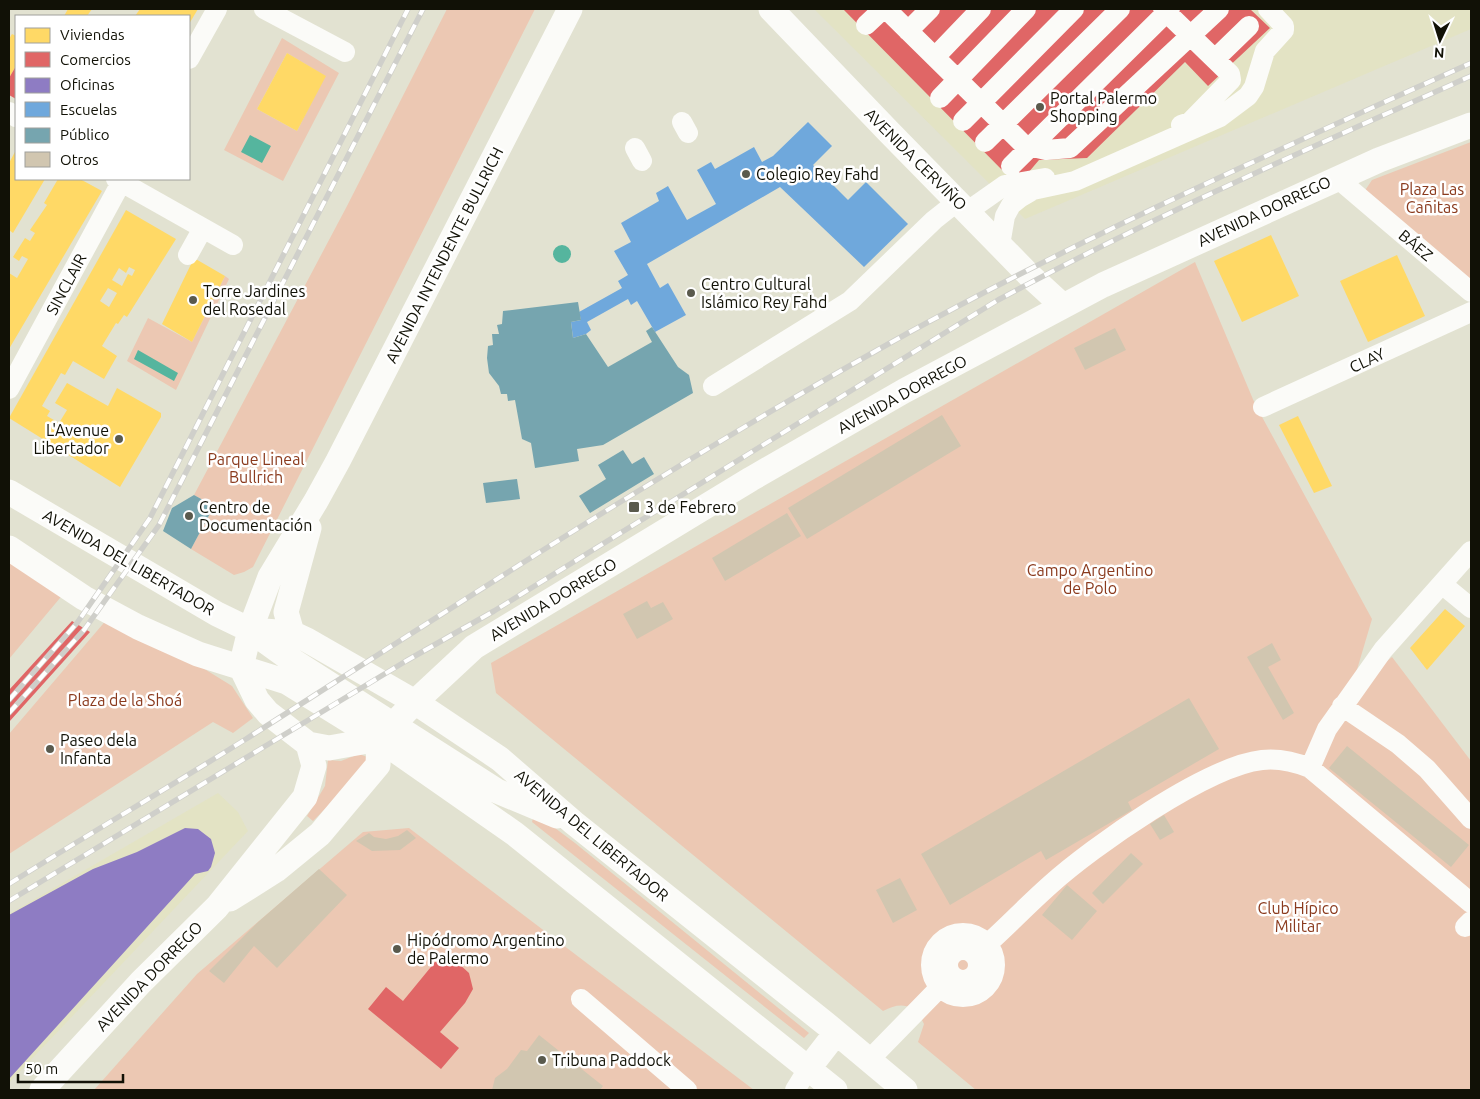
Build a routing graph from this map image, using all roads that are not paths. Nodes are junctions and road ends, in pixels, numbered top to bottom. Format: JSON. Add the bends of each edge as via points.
{"nodes":[{"id":1,"x":217,"y":9,"type":"edge"},
{"id":2,"x":264,"y":9,"type":"edge"},
{"id":3,"x":570,"y":9,"type":"edge"},
{"id":4,"x":771,"y":9,"type":"edge"},
{"id":5,"x":885,"y":9,"type":"edge"},
{"id":6,"x":930,"y":9,"type":"edge"},
{"id":7,"x":981,"y":9,"type":"edge"},
{"id":8,"x":1026,"y":9,"type":"edge"},
{"id":9,"x":1074,"y":9,"type":"edge"},
{"id":10,"x":1120,"y":9,"type":"edge"},
{"id":11,"x":1219,"y":9,"type":"edge"},
{"id":12,"x":1268,"y":9,"type":"edge"},
{"id":13,"x":1167,"y":10,"type":"edge"},
{"id":14,"x":866,"y":25,"type":"dead end"},
{"id":15,"x":1250,"y":26,"type":"dead end"},
{"id":16,"x":908,"y":31,"type":"junction"},
{"id":17,"x":1190,"y":35,"type":"junction"},
{"id":18,"x":345,"y":52,"type":"dead end"},
{"id":19,"x":190,"y":57,"type":"edge"},
{"id":20,"x":935,"y":57,"type":"junction"},
{"id":21,"x":1217,"y":61,"type":"junction"},
{"id":22,"x":958,"y":79,"type":"junction"},
{"id":23,"x":940,"y":98,"type":"dead end"},
{"id":24,"x":981,"y":103,"type":"junction"},
{"id":25,"x":964,"y":121,"type":"dead end"},
{"id":26,"x":1002,"y":124,"type":"junction"},
{"id":27,"x":1471,"y":125,"type":"edge"},
{"id":28,"x":985,"y":142,"type":"dead end"},
{"id":29,"x":1039,"y":162,"type":"junction"},
{"id":30,"x":1017,"y":174,"type":"junction"},
{"id":31,"x":1337,"y":178,"type":"junction"},
{"id":32,"x":120,"y":180,"type":"edge"},
{"id":33,"x":963,"y":206,"type":"junction"},
{"id":34,"x":203,"y":228,"type":"junction"},
{"id":35,"x":233,"y":244,"type":"dead end"},
{"id":36,"x":1000,"y":245,"type":"junction"},
{"id":37,"x":188,"y":254,"type":"dead end"},
{"id":38,"x":1028,"y":274,"type":"junction"},
{"id":39,"x":1103,"y":285,"type":"junction"},
{"id":40,"x":1471,"y":292,"type":"edge"},
{"id":41,"x":1063,"y":306,"type":"junction"},
{"id":42,"x":1471,"y":312,"type":"edge"},
{"id":43,"x":1013,"y":332,"type":"junction"},
{"id":44,"x":713,"y":386,"type":"dead end"},
{"id":45,"x":9,"y":390,"type":"edge"},
{"id":46,"x":1263,"y":407,"type":"dead end"},
{"id":47,"x":9,"y":492,"type":"edge"},
{"id":48,"x":316,"y":501,"type":"junction"},
{"id":49,"x":9,"y":548,"type":"edge"},
{"id":50,"x":1471,"y":551,"type":"edge"},
{"id":51,"x":1443,"y":585,"type":"junction"},
{"id":52,"x":1471,"y":608,"type":"edge"},
{"id":53,"x":250,"y":630,"type":"junction"},
{"id":54,"x":292,"y":633,"type":"junction"},
{"id":55,"x":240,"y":667,"type":"junction"},
{"id":56,"x":288,"y":682,"type":"junction"},
{"id":57,"x":415,"y":702,"type":"junction"},
{"id":58,"x":1342,"y":706,"type":"junction"},
{"id":59,"x":387,"y":732,"type":"junction"},
{"id":60,"x":308,"y":744,"type":"junction"},
{"id":61,"x":1310,"y":768,"type":"junction"},
{"id":62,"x":1471,"y":819,"type":"edge"},
{"id":63,"x":574,"y":823,"type":"junction"},
{"id":64,"x":1471,"y":903,"type":"edge"},
{"id":65,"x":217,"y":907,"type":"junction"},
{"id":66,"x":981,"y":950,"type":"junction"},
{"id":67,"x":946,"y":981,"type":"junction"},
{"id":68,"x":581,"y":1000,"type":"dead end"},
{"id":69,"x":836,"y":1033,"type":"junction"},
{"id":70,"x":869,"y":1060,"type":"junction"},
{"id":71,"x":808,"y":1069,"type":"junction"},
{"id":72,"x":900,"y":1088,"type":"edge"},
{"id":73,"x":42,"y":1090,"type":"edge"},
{"id":74,"x":687,"y":1090,"type":"edge"},
{"id":75,"x":795,"y":1090,"type":"edge"},
{"id":76,"x":835,"y":1090,"type":"edge"}],
"edges":[{"from":1,"to":19,"type":"street"},
{"from":2,"to":18,"type":"street"},
{"from":3,"to":48,"type":"main road","name":"AVENIDA INTENDENTE BULLRICH"},
{"from":4,"to":33,"type":"main road","name":"AVENIDA CERVIÑO"},
{"from":5,"to":14,"type":"street"},
{"from":5,"to":16,"type":"street"},
{"from":6,"to":16,"type":"street"},
{"from":7,"to":20,"type":"street"},
{"from":8,"to":22,"type":"street"},
{"from":9,"to":24,"type":"street"},
{"from":10,"to":26,"type":"street"},
{"from":11,"to":17,"type":"street"},
{"from":12,"to":36,"type":"street","via":[[1284,30],[1265,51],[1254,86],[1240,104],[1220,117],[1075,181],[1038,189],[1020,197],[1005,216]]},
{"from":13,"to":17,"type":"street"},
{"from":13,"to":29,"type":"street"},
{"from":15,"to":21,"type":"street"},
{"from":16,"to":20,"type":"street"},
{"from":17,"to":21,"type":"street"},
{"from":17,"to":29,"type":"street","via":[[1070,148],[1046,150]]},
{"from":20,"to":22,"type":"street"},
{"from":21,"to":29,"type":"street","via":[[1230,74],[1231,80],[1190,122]]},
{"from":22,"to":23,"type":"street"},
{"from":22,"to":24,"type":"street"},
{"from":24,"to":25,"type":"street"},
{"from":24,"to":26,"type":"street"},
{"from":26,"to":28,"type":"street"},
{"from":26,"to":29,"type":"street"},
{"from":27,"to":31,"type":"main road","name":"AVENIDA DORREGO"},
{"from":29,"to":30,"type":"street"},
{"from":29,"to":30,"type":"street"},
{"from":30,"to":33,"type":"street","via":[[1005,185]]},
{"from":31,"to":39,"type":"main road","name":"AVENIDA DORREGO"},
{"from":31,"to":40,"type":"street","name":"BÁEZ"},
{"from":32,"to":34,"type":"street"},
{"from":32,"to":45,"type":"street","name":"SINCLAIR"},
{"from":33,"to":36,"type":"main road","name":"AVENIDA CERVIÑO"},
{"from":33,"to":44,"type":"street","via":[[934,220],[850,301]]},
{"from":34,"to":35,"type":"street"},
{"from":34,"to":37,"type":"street"},
{"from":36,"to":38,"type":"main road","name":"AVENIDA CERVIÑO"},
{"from":38,"to":39,"type":"main road","via":[[1061,285]]},
{"from":38,"to":41,"type":"main road","name":"AVENIDA CERVIÑO"},
{"from":38,"to":43,"type":"main road","via":[[1032,285],[1031,308],[1024,322]]},
{"from":39,"to":41,"type":"main road","name":"AVENIDA DORREGO"},
{"from":41,"to":43,"type":"main road","name":"AVENIDA DORREGO"},
{"from":42,"to":46,"type":"street","name":"CLAY"},
{"from":43,"to":57,"type":"main road","name":"AVENIDA DORREGO","via":[[751,479],[474,648]]},
{"from":47,"to":53,"type":"main road","name":"AVENIDA DEL LIBERTADOR","via":[[206,608]]},
{"from":48,"to":53,"type":"main road","name":"AVENIDA INTENDENTE BULLRICH","via":[[270,577]]},
{"from":48,"to":54,"type":"main road","name":"AVENIDA INTENDENTE BULLRICH","via":[[286,612]]},
{"from":49,"to":55,"type":"main road","name":"AVENIDA DEL LIBERTADOR","via":[[84,598],[138,627],[198,654]]},
{"from":50,"to":51,"type":"street"},
{"from":51,"to":52,"type":"street"},
{"from":51,"to":58,"type":"street","via":[[1383,650]]},
{"from":53,"to":54,"type":"main road","name":"AVENIDA DEL LIBERTADOR"},
{"from":53,"to":55,"type":"main road","name":"AVENIDA INTENDENTE BULLRICH"},
{"from":53,"to":56,"type":"main road","name":"AVENIDA DEL LIBERTADOR"},
{"from":53,"to":59,"type":"main road"},
{"from":54,"to":57,"type":"main road","name":"AVENIDA DEL LIBERTADOR"},
{"from":55,"to":56,"type":"main road","name":"AVENIDA DEL LIBERTADOR"},
{"from":55,"to":60,"type":"main road","via":[[256,700]]},
{"from":56,"to":59,"type":"main road","name":"AVENIDA DEL LIBERTADOR"},
{"from":57,"to":59,"type":"main road","name":"AVENIDA DORREGO"},
{"from":57,"to":63,"type":"main road","name":"AVENIDA DEL LIBERTADOR","via":[[500,759]]},
{"from":58,"to":61,"type":"street","via":[[1327,729]]},
{"from":58,"to":62,"type":"street","via":[[1398,744],[1427,769]]},
{"from":59,"to":60,"type":"main road","via":[[329,748]]},
{"from":59,"to":63,"type":"main road","via":[[497,791]]},
{"from":59,"to":65,"type":"main road","name":"AVENIDA DORREGO","via":[[378,765],[320,834],[276,870]]},
{"from":59,"to":71,"type":"main road","name":"AVENIDA DEL LIBERTADOR"},
{"from":60,"to":65,"type":"main road","name":"AVENIDA DORREGO","via":[[314,766],[305,797]]},
{"from":61,"to":64,"type":"street"},
{"from":61,"to":66,"type":"street","via":[[1297,763],[1261,760],[1201,782],[1091,852],[1050,884]]},
{"from":63,"to":69,"type":"main road","name":"AVENIDA DEL LIBERTADOR"},
{"from":65,"to":73,"type":"main road","name":"AVENIDA DORREGO","via":[[141,982]]},
{"from":66,"to":67,"type":"street","via":[[995,963],[990,982],[979,983],[974,995],[962,997],[950,994]]},
{"from":66,"to":67,"type":"street","via":[[980,938],[960,933],[932,959],[934,979]]},
{"from":67,"to":70,"type":"street"},
{"from":68,"to":74,"type":"street"},
{"from":69,"to":70,"type":"main road","name":"AVENIDA DEL LIBERTADOR"},
{"from":69,"to":71,"type":"main road"},
{"from":70,"to":72,"type":"main road","name":"AVENIDA DEL LIBERTADOR"},
{"from":71,"to":75,"type":"street"},
{"from":71,"to":76,"type":"main road","name":"AVENIDA DEL LIBERTADOR"}]}
